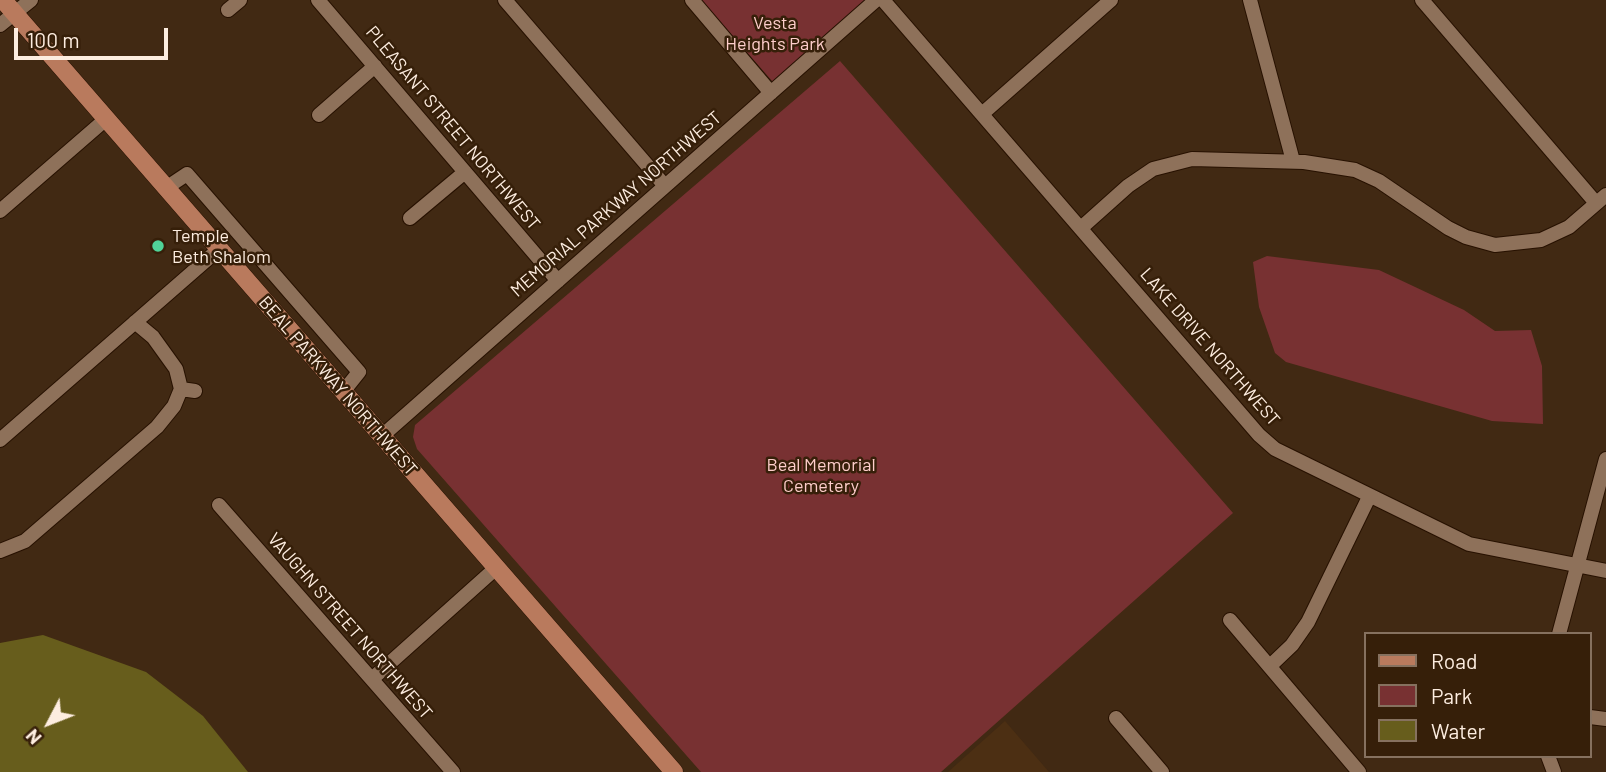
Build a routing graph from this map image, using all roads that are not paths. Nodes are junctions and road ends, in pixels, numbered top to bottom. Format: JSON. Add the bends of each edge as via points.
{"nodes":[{"id":1,"x":31,"y":0,"type":"edge"},
{"id":2,"x":240,"y":0,"type":"edge"},
{"id":3,"x":318,"y":0,"type":"edge"},
{"id":4,"x":505,"y":0,"type":"edge"},
{"id":5,"x":692,"y":0,"type":"edge"},
{"id":6,"x":876,"y":0,"type":"edge"},
{"id":7,"x":883,"y":0,"type":"edge"},
{"id":8,"x":1111,"y":0,"type":"edge"},
{"id":9,"x":1250,"y":0,"type":"edge"},
{"id":10,"x":1422,"y":0,"type":"edge"},
{"id":11,"x":9,"y":6,"type":"edge"},
{"id":12,"x":228,"y":10,"type":"dead end"},
{"id":13,"x":0,"y":25,"type":"edge"},
{"id":14,"x":375,"y":66,"type":"junction"},
{"id":15,"x":771,"y":93,"type":"junction"},
{"id":16,"x":982,"y":114,"type":"junction"},
{"id":17,"x":319,"y":115,"type":"dead end"},
{"id":18,"x":106,"y":119,"type":"junction"},
{"id":19,"x":1293,"y":161,"type":"junction"},
{"id":20,"x":465,"y":172,"type":"junction"},
{"id":21,"x":665,"y":186,"type":"junction"},
{"id":22,"x":166,"y":188,"type":"junction"},
{"id":23,"x":1601,"y":199,"type":"edge"},
{"id":24,"x":0,"y":211,"type":"edge"},
{"id":25,"x":410,"y":218,"type":"dead end"},
{"id":26,"x":1081,"y":228,"type":"junction"},
{"id":27,"x":219,"y":249,"type":"junction"},
{"id":28,"x":558,"y":281,"type":"junction"},
{"id":29,"x":135,"y":322,"type":"junction"},
{"id":30,"x":343,"y":392,"type":"junction"},
{"id":31,"x":382,"y":436,"type":"junction"},
{"id":32,"x":0,"y":440,"type":"edge"},
{"id":33,"x":1606,"y":459,"type":"edge"},
{"id":34,"x":1369,"y":497,"type":"junction"},
{"id":35,"x":219,"y":505,"type":"dead end"},
{"id":36,"x":0,"y":551,"type":"edge"},
{"id":37,"x":1577,"y":566,"type":"junction"},
{"id":38,"x":496,"y":568,"type":"junction"},
{"id":39,"x":1606,"y":571,"type":"edge"},
{"id":40,"x":1230,"y":621,"type":"dead end"},
{"id":41,"x":1560,"y":632,"type":"edge"},
{"id":42,"x":1270,"y":666,"type":"junction"},
{"id":43,"x":372,"y":679,"type":"junction"},
{"id":44,"x":1116,"y":718,"type":"dead end"},
{"id":45,"x":453,"y":772,"type":"edge"},
{"id":46,"x":674,"y":772,"type":"edge"},
{"id":47,"x":1162,"y":772,"type":"edge"},
{"id":48,"x":1359,"y":772,"type":"edge"}],
"edges":[{"from":1,"to":11,"type":"street"},
{"from":2,"to":12,"type":"street"},
{"from":3,"to":14,"type":"street","name":"PLEASANT STREET NORTHWEST"},
{"from":4,"to":21,"type":"street"},
{"from":5,"to":15,"type":"street"},
{"from":6,"to":15,"type":"street","name":"MEMORIAL PARKWAY NORTHWEST"},
{"from":7,"to":16,"type":"street","name":"LAKE DRIVE NORTHWEST"},
{"from":8,"to":16,"type":"street"},
{"from":9,"to":19,"type":"street"},
{"from":10,"to":23,"type":"street"},
{"from":11,"to":13,"type":"street"},
{"from":11,"to":18,"type":"main road","name":"BEAL PARKWAY NORTHWEST"},
{"from":14,"to":17,"type":"street"},
{"from":14,"to":20,"type":"street","name":"PLEASANT STREET NORTHWEST"},
{"from":15,"to":21,"type":"street","name":"MEMORIAL PARKWAY NORTHWEST"},
{"from":16,"to":26,"type":"street","name":"LAKE DRIVE NORTHWEST"},
{"from":18,"to":22,"type":"main road","name":"BEAL PARKWAY NORTHWEST"},
{"from":18,"to":24,"type":"street"},
{"from":19,"to":23,"type":"street","via":[[1337,165],[1367,174],[1448,228],[1495,245],[1541,240],[1569,227]]},
{"from":19,"to":26,"type":"street","via":[[1192,159],[1160,167],[1128,186]]},
{"from":20,"to":25,"type":"street"},
{"from":20,"to":28,"type":"street","name":"PLEASANT STREET NORTHWEST"},
{"from":21,"to":28,"type":"street","name":"MEMORIAL PARKWAY NORTHWEST"},
{"from":22,"to":27,"type":"main road","name":"BEAL PARKWAY NORTHWEST"},
{"from":22,"to":30,"type":"street","via":[[187,174],[359,372]]},
{"from":26,"to":34,"type":"street","name":"LAKE DRIVE NORTHWEST","via":[[1259,435],[1283,454]]},
{"from":27,"to":29,"type":"street"},
{"from":27,"to":30,"type":"main road","name":"BEAL PARKWAY NORTHWEST"},
{"from":28,"to":31,"type":"street","name":"MEMORIAL PARKWAY NORTHWEST"},
{"from":29,"to":32,"type":"street"},
{"from":29,"to":36,"type":"street","via":[[169,357],[188,390],[157,427],[25,541]]},
{"from":30,"to":31,"type":"main road","name":"BEAL PARKWAY NORTHWEST"},
{"from":31,"to":38,"type":"main road","name":"BEAL PARKWAY NORTHWEST"},
{"from":33,"to":37,"type":"street"},
{"from":34,"to":37,"type":"street","name":"LAKE DRIVE NORTHWEST","via":[[1469,544]]},
{"from":34,"to":42,"type":"street","via":[[1308,622]]},
{"from":35,"to":43,"type":"street","name":"VAUGHN STREET NORTHWEST"},
{"from":37,"to":39,"type":"street","name":"LAKE DRIVE NORTHWEST"},
{"from":37,"to":41,"type":"street"},
{"from":38,"to":43,"type":"street"},
{"from":38,"to":46,"type":"main road","name":"BEAL PARKWAY NORTHWEST"},
{"from":40,"to":42,"type":"street"},
{"from":42,"to":48,"type":"street"},
{"from":43,"to":45,"type":"street","name":"VAUGHN STREET NORTHWEST"},
{"from":44,"to":47,"type":"street"}]}
